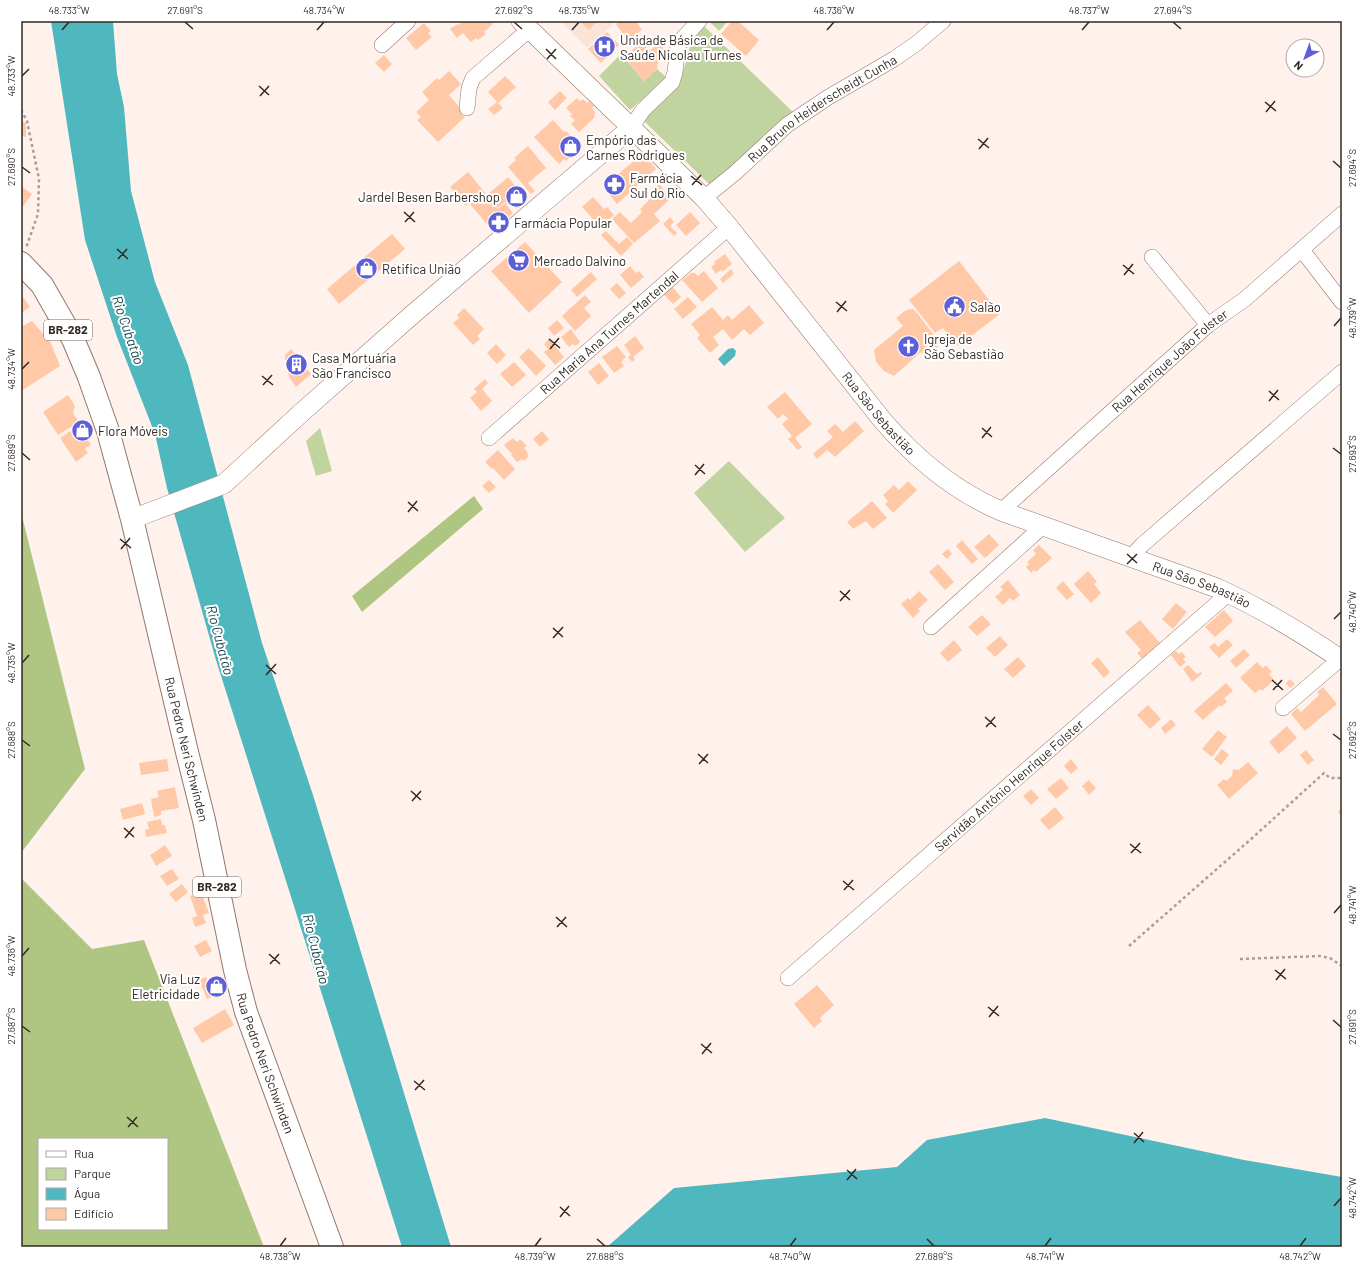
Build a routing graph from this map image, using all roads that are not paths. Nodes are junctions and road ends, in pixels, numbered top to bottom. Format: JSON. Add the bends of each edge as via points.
{"nodes":[{"id":1,"x":408,"y":21,"type":"edge"},
{"id":2,"x":698,"y":21,"type":"edge"},
{"id":3,"x":943,"y":21,"type":"edge"},
{"id":4,"x":526,"y":25,"type":"edge"},
{"id":5,"x":382,"y":45,"type":"dead end"},
{"id":6,"x":467,"y":108,"type":"dead end"},
{"id":7,"x":631,"y":128,"type":"junction"},
{"id":8,"x":704,"y":198,"type":"junction"},
{"id":9,"x":1342,"y":214,"type":"edge"},
{"id":10,"x":729,"y":226,"type":"junction"},
{"id":11,"x":1302,"y":250,"type":"junction"},
{"id":12,"x":1152,"y":257,"type":"dead end"},
{"id":13,"x":22,"y":259,"type":"edge"},
{"id":14,"x":1342,"y":302,"type":"edge"},
{"id":15,"x":1208,"y":325,"type":"junction"},
{"id":16,"x":1342,"y":372,"type":"edge"},
{"id":17,"x":489,"y":438,"type":"dead end"},
{"id":18,"x":1001,"y":510,"type":"junction"},
{"id":19,"x":132,"y":518,"type":"junction"},
{"id":20,"x":1043,"y":526,"type":"junction"},
{"id":21,"x":1131,"y":557,"type":"junction"},
{"id":22,"x":1229,"y":593,"type":"junction"},
{"id":23,"x":931,"y":627,"type":"dead end"},
{"id":24,"x":1341,"y":660,"type":"edge"},
{"id":25,"x":1283,"y":708,"type":"dead end"},
{"id":26,"x":788,"y":978,"type":"dead end"},
{"id":27,"x":332,"y":1247,"type":"edge"}],
"edges":[{"from":1,"to":5,"type":"street"},
{"from":2,"to":7,"type":"street","via":[[678,46],[672,82],[643,110]]},
{"from":3,"to":8,"type":"street","name":"Rua Bruno Heiderscheidt Cunha","via":[[894,59],[787,125]]},
{"from":4,"to":6,"type":"street","via":[[473,78]]},
{"from":4,"to":7,"type":"main road","name":"Rua São Sebastião"},
{"from":7,"to":8,"type":"main road","name":"Rua São Sebastião"},
{"from":7,"to":19,"type":"main road","via":[[408,318],[224,484]]},
{"from":8,"to":10,"type":"main road","name":"Rua São Sebastião"},
{"from":9,"to":11,"type":"street","name":"Rua Henrique João Folster"},
{"from":10,"to":17,"type":"street","name":"Rua Maria Ana Turnes Martendal"},
{"from":10,"to":18,"type":"main road","name":"Rua São Sebastião","via":[[899,439],[919,459],[950,483]]},
{"from":11,"to":14,"type":"street"},
{"from":11,"to":15,"type":"street","name":"Rua Henrique João Folster","via":[[1245,299]]},
{"from":12,"to":15,"type":"street"},
{"from":13,"to":19,"type":"highway","name":"Rua Pedro Neri Schwinden","number":"BR-282","via":[[42,285],[73,339],[108,431]]},
{"from":15,"to":18,"type":"street","name":"Rua Henrique João Folster"},
{"from":16,"to":21,"type":"street"},
{"from":18,"to":20,"type":"main road","name":"Rua São Sebastião"},
{"from":19,"to":27,"type":"highway","name":"Rua Pedro Neri Schwinden","number":"BR-282","via":[[204,820],[244,1005]]},
{"from":20,"to":21,"type":"main road","name":"Rua São Sebastião"},
{"from":20,"to":23,"type":"street"},
{"from":21,"to":22,"type":"main road","name":"Rua São Sebastião"},
{"from":22,"to":24,"type":"main road","name":"Rua São Sebastião","via":[[1273,616]]},
{"from":22,"to":26,"type":"street","name":"Servidão Antônio Henrique Folster"},
{"from":24,"to":25,"type":"street"}]}
